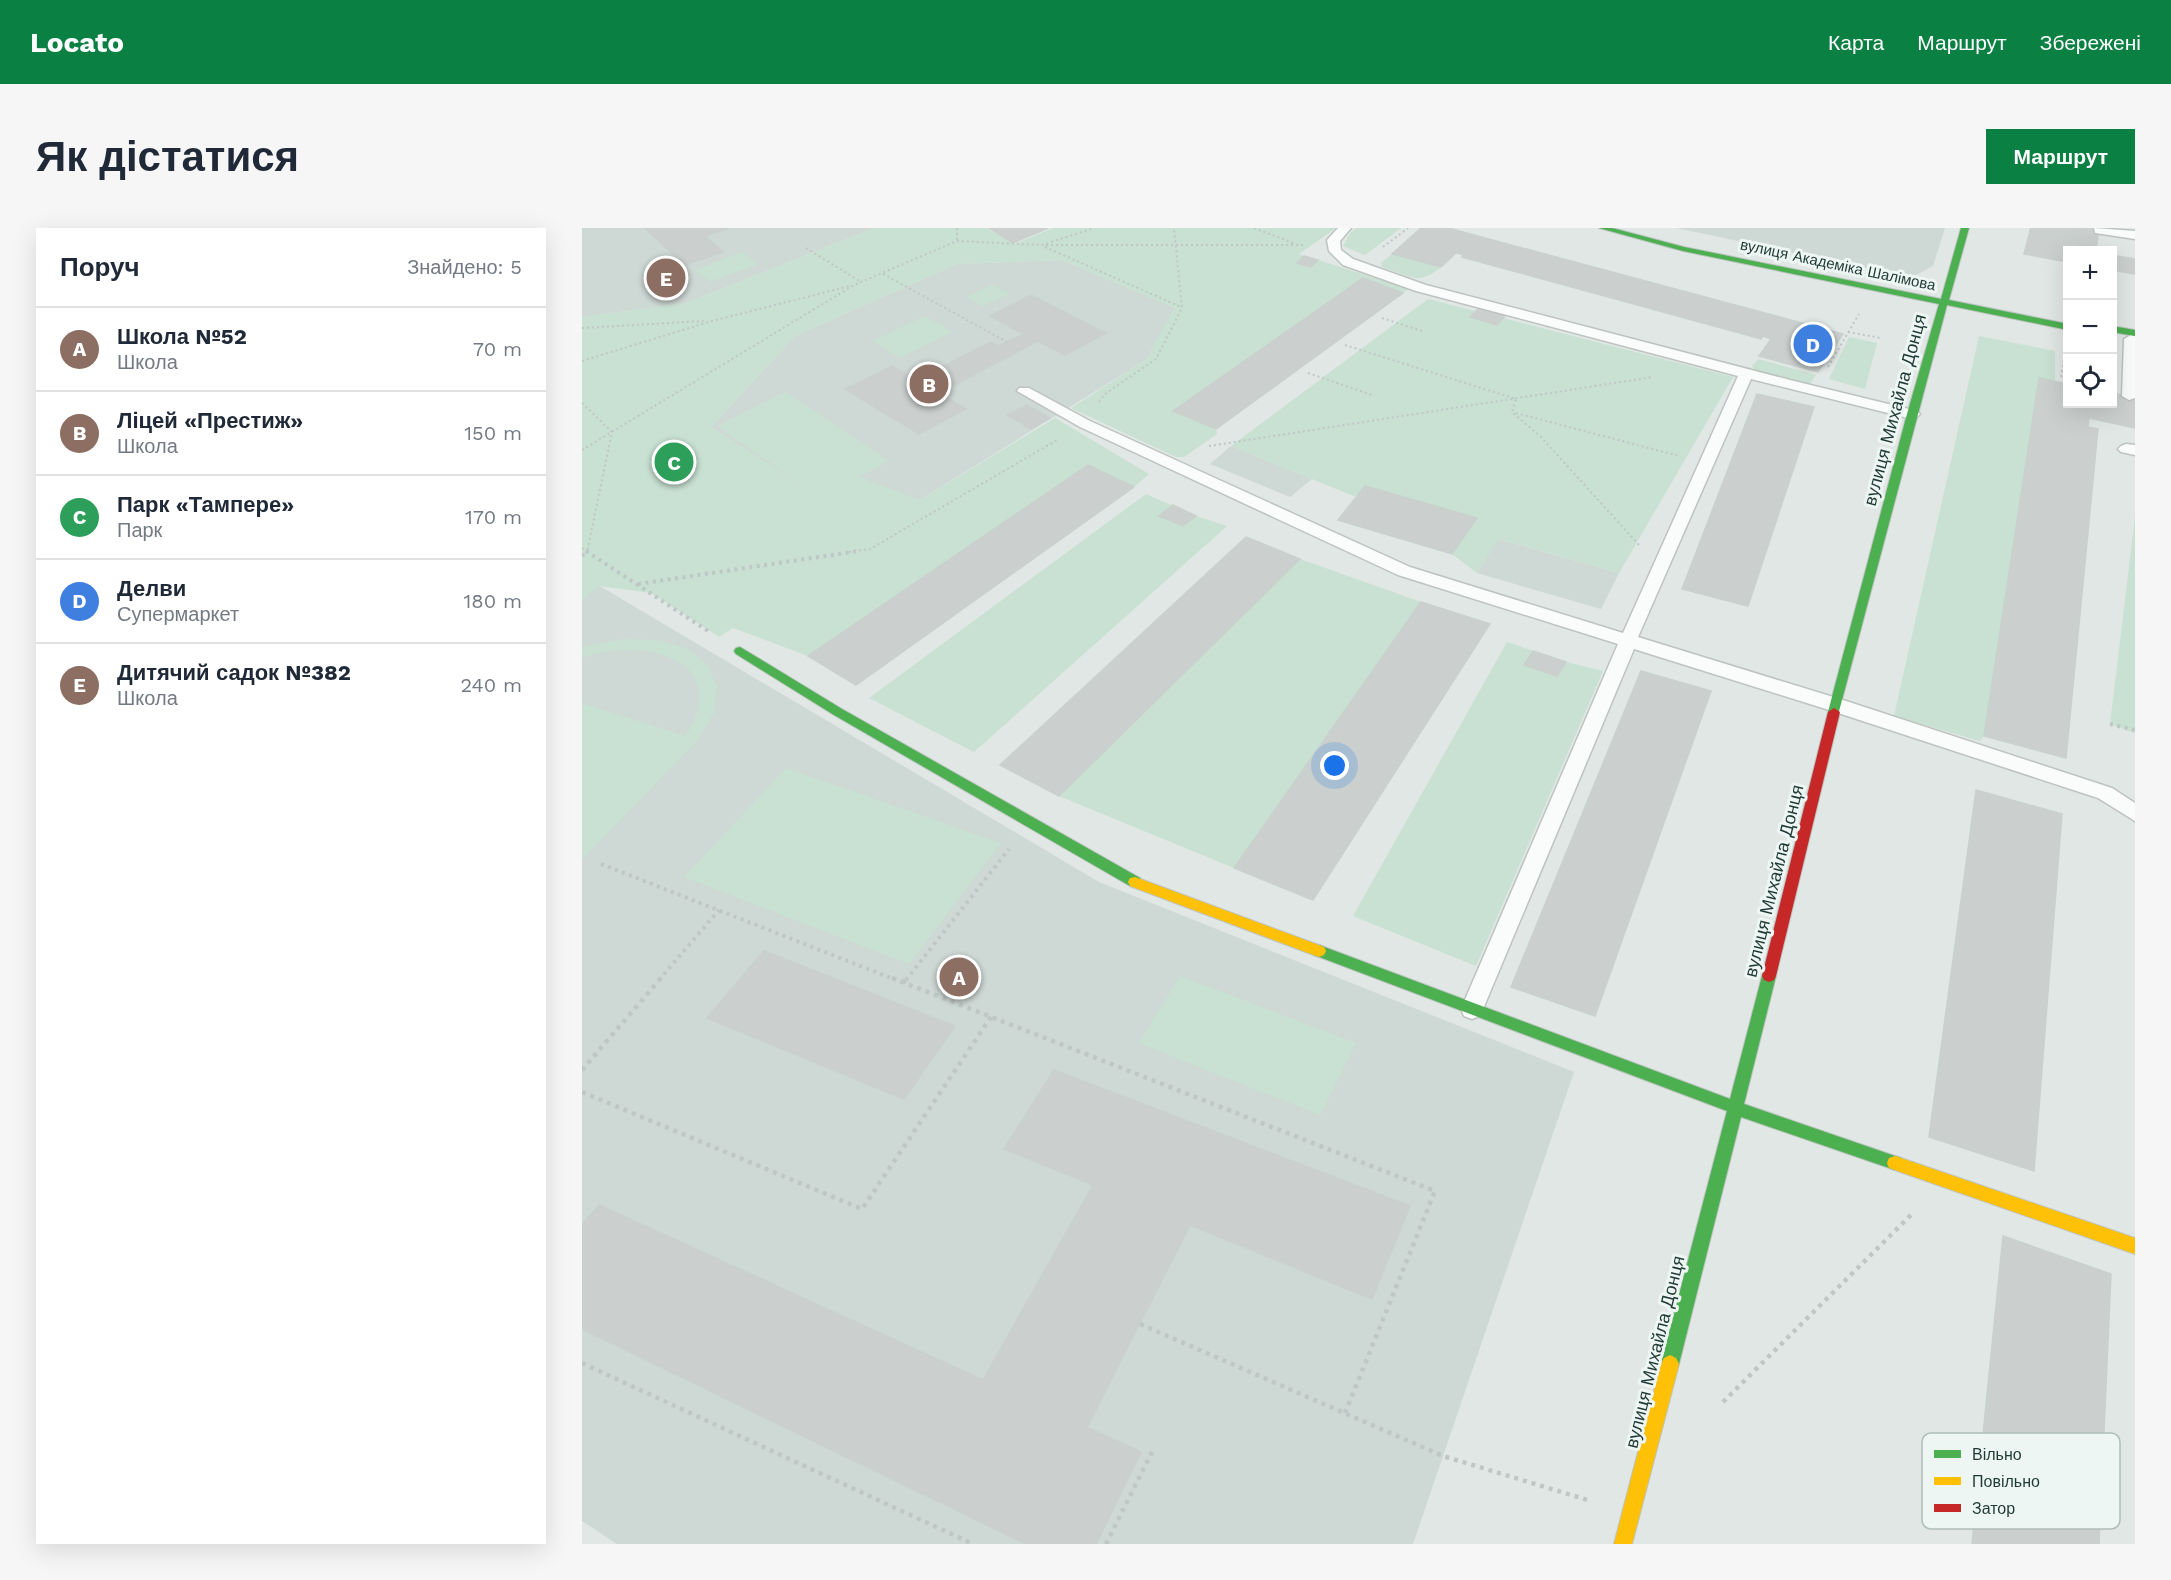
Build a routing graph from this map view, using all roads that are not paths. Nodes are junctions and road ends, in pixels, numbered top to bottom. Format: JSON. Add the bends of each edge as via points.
{"nodes":[{"id":1,"x":1345,"y":228,"type":"edge"},
{"id":2,"x":1603,"y":228,"type":"edge"},
{"id":3,"x":1626,"y":228,"type":"edge"},
{"id":4,"x":1965,"y":228,"type":"edge"},
{"id":5,"x":2099,"y":230,"type":"dead end"},
{"id":6,"x":2135,"y":235,"type":"edge"},
{"id":7,"x":1945,"y":300,"type":"junction"},
{"id":8,"x":2063,"y":320,"type":"edge"},
{"id":9,"x":2063,"y":326,"type":"edge"},
{"id":10,"x":2117,"y":331,"type":"edge"},
{"id":11,"x":2117,"y":336,"type":"edge"},
{"id":12,"x":2134,"y":338,"type":"edge"},
{"id":13,"x":1746,"y":374,"type":"junction"},
{"id":14,"x":1024,"y":391,"type":"dead end"},
{"id":15,"x":2129,"y":396,"type":"dead end"},
{"id":16,"x":1912,"y":414,"type":"junction"},
{"id":17,"x":1628,"y":641,"type":"junction"},
{"id":18,"x":740,"y":651,"type":"road end"},
{"id":19,"x":1836,"y":705,"type":"junction"},
{"id":20,"x":2135,"y":813,"type":"edge"},
{"id":21,"x":1472,"y":1009,"type":"junction"},
{"id":22,"x":1736,"y":1108,"type":"junction"},
{"id":23,"x":2135,"y":1246,"type":"edge"},
{"id":24,"x":1623,"y":1544,"type":"edge"}],
"edges":[{"from":1,"to":13,"type":"lane","via":[[1333,245],[1348,262],[1421,288]]},
{"from":2,"to":7,"type":"street","name":"вулиця Академіка Шалімова","via":[[1683,249]]},
{"from":3,"to":7,"type":"street","name":"вулиця Академіка Шалімова"},
{"from":4,"to":7,"type":"street","name":"вулиця Михайла Донця"},
{"from":5,"to":6,"type":"lane"},
{"from":7,"to":8,"type":"street","name":"вулиця Академіка Шалімова"},
{"from":7,"to":9,"type":"street","name":"вулиця Академіка Шалімова"},
{"from":7,"to":16,"type":"street","name":"вулиця Михайла Донця"},
{"from":10,"to":12,"type":"street"},
{"from":11,"to":12,"type":"street"},
{"from":12,"to":15,"type":"lane"},
{"from":13,"to":16,"type":"lane"},
{"from":13,"to":17,"type":"lane"},
{"from":14,"to":17,"type":"lane","via":[[1085,424],[1404,571]]},
{"from":16,"to":19,"type":"street","name":"вулиця Михайла Донця"},
{"from":17,"to":19,"type":"lane"},
{"from":17,"to":21,"type":"lane"},
{"from":18,"to":21,"type":"street","via":[[1127,879]]},
{"from":19,"to":20,"type":"lane","via":[[2105,794]]},
{"from":19,"to":22,"type":"street","name":"вулиця Михайла Донця"},
{"from":21,"to":22,"type":"street"},
{"from":22,"to":23,"type":"street"},
{"from":22,"to":24,"type":"street","name":"вулиця Михайла Донця"}]}
